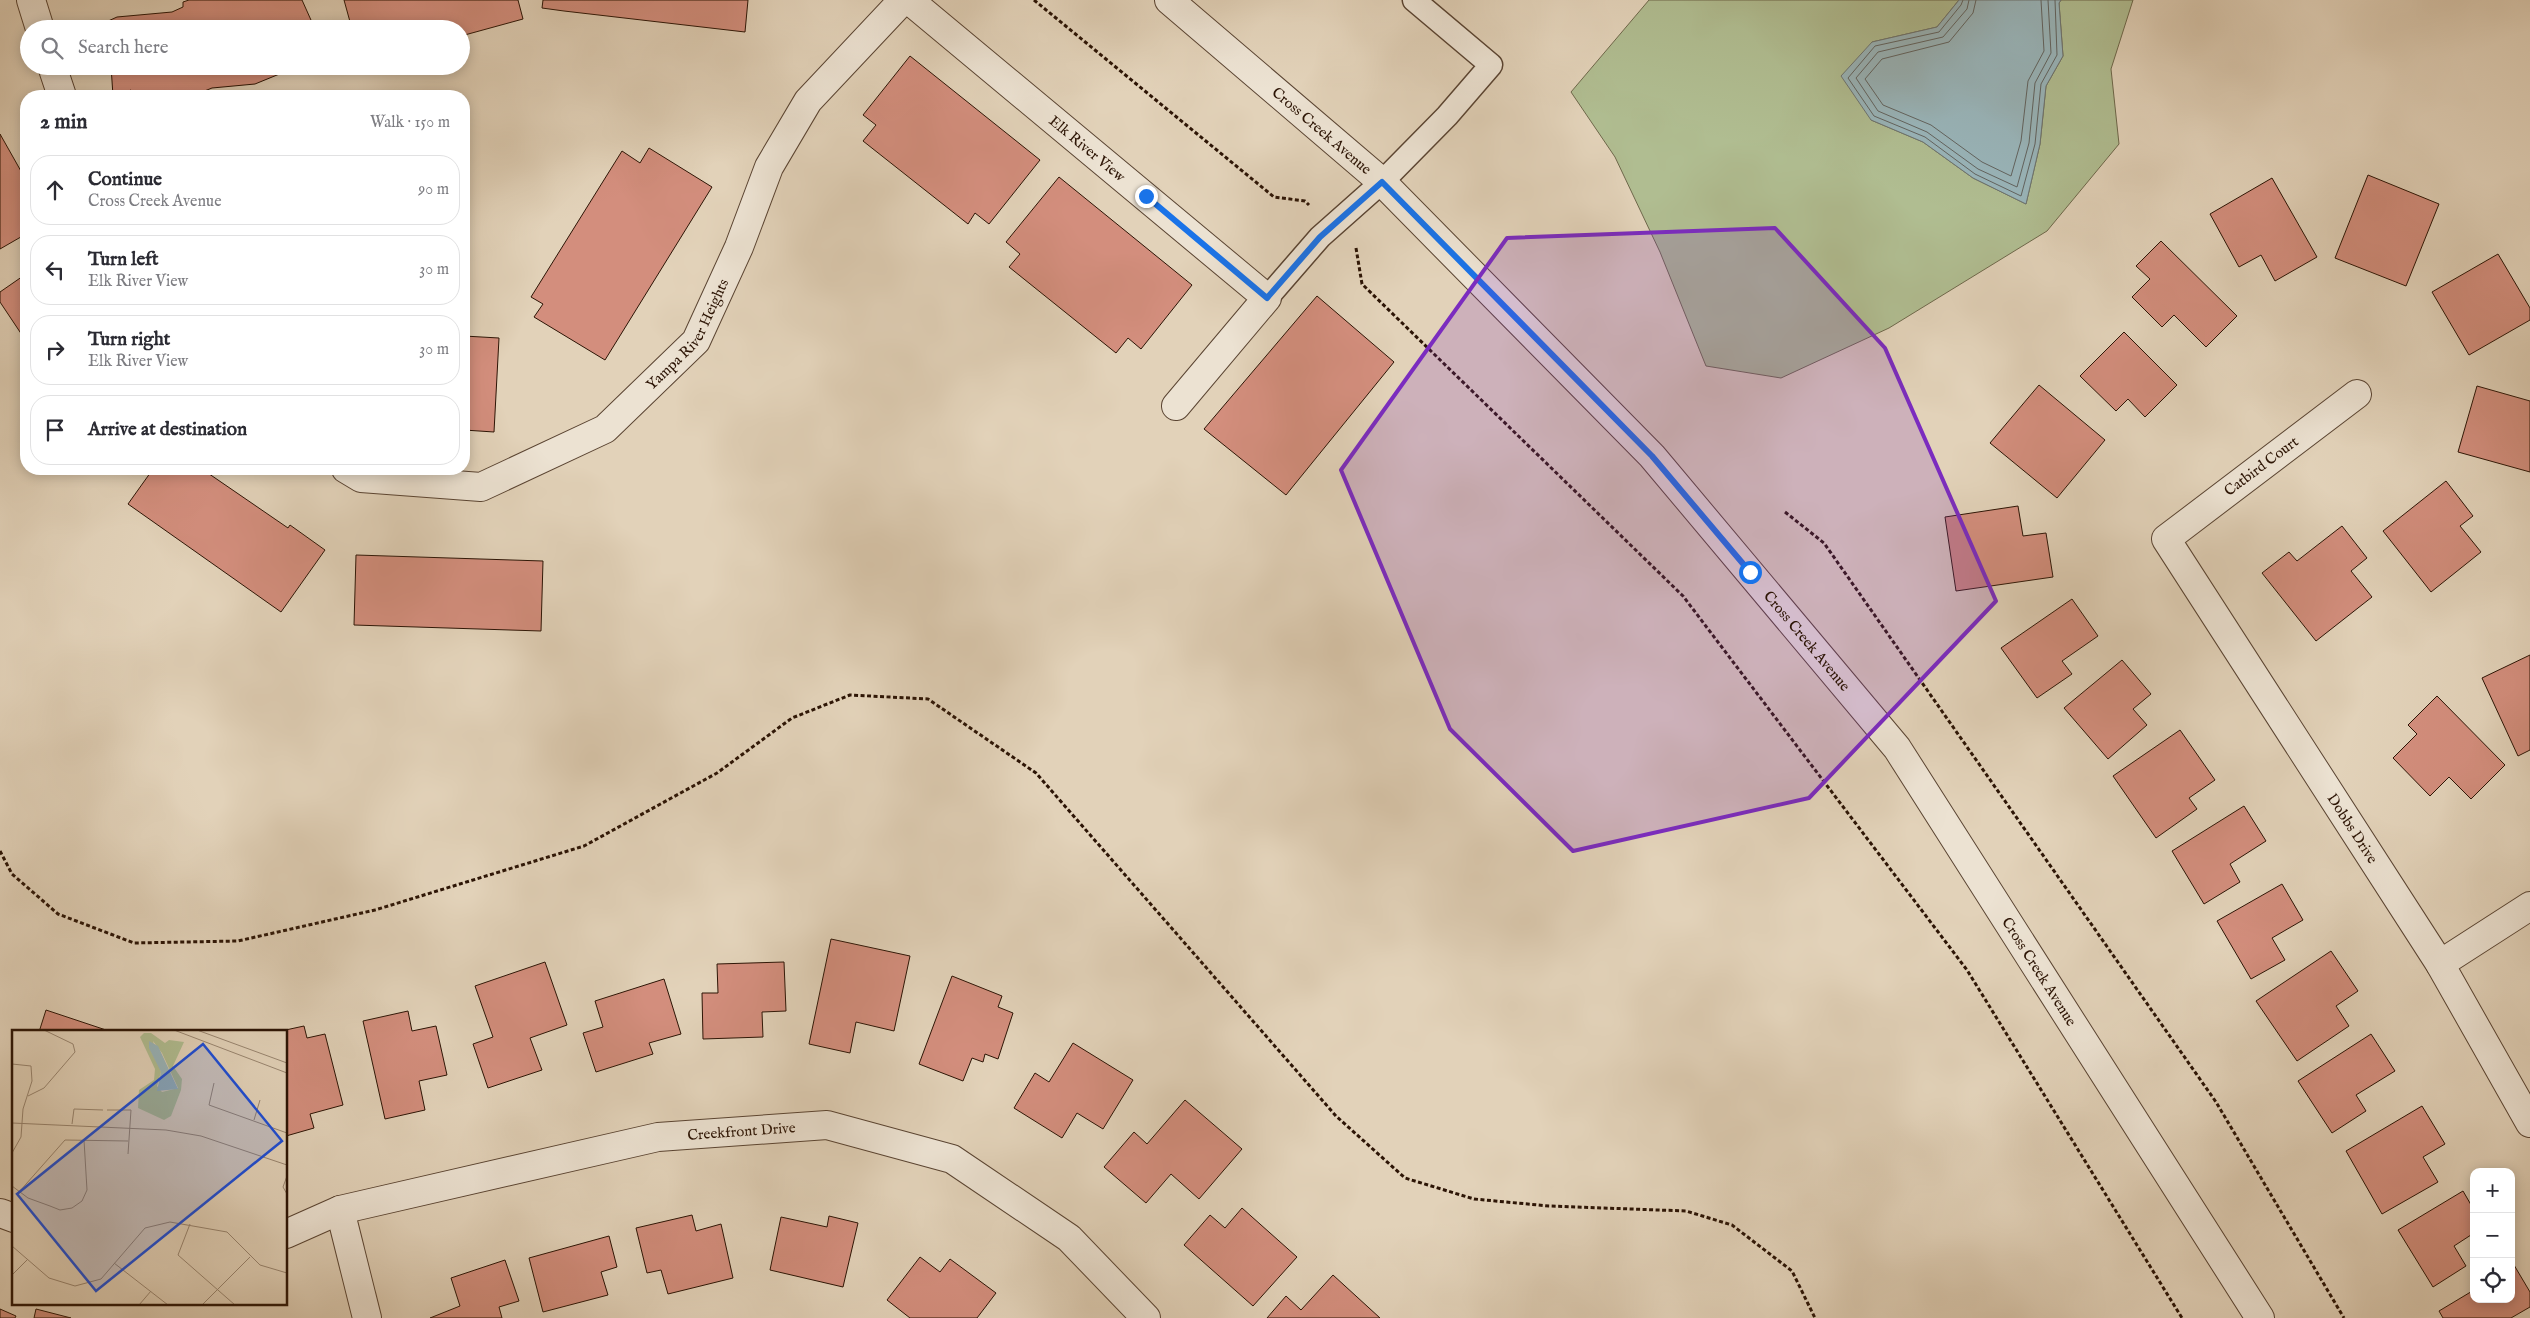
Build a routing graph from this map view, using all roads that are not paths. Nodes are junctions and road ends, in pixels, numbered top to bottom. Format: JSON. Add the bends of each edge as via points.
{"nodes":[{"id":1,"x":31,"y":0,"type":"edge"},
{"id":2,"x":903,"y":0,"type":"edge"},
{"id":3,"x":909,"y":0,"type":"edge"},
{"id":4,"x":1168,"y":0,"type":"edge"},
{"id":5,"x":1414,"y":0,"type":"edge"},
{"id":6,"x":37,"y":20,"type":"edge"},
{"id":7,"x":55,"y":75,"type":"edge"},
{"id":8,"x":60,"y":90,"type":"edge"},
{"id":9,"x":1382,"y":182,"type":"junction"},
{"id":10,"x":1267,"y":298,"type":"junction"},
{"id":11,"x":2357,"y":394,"type":"dead end"},
{"id":12,"x":1176,"y":406,"type":"dead end"},
{"id":13,"x":356,"y":475,"type":"edge"},
{"id":14,"x":2166,"y":539,"type":"joint"},
{"id":15,"x":2530,"y":906,"type":"edge"},
{"id":16,"x":2440,"y":964,"type":"junction"},
{"id":17,"x":2530,"y":1123,"type":"edge"},
{"id":18,"x":340,"y":1210,"type":"junction"},
{"id":19,"x":0,"y":1213,"type":"edge"},
{"id":20,"x":12,"y":1217,"type":"edge"},
{"id":21,"x":288,"y":1233,"type":"edge"},
{"id":22,"x":367,"y":1318,"type":"edge"},
{"id":23,"x":1146,"y":1318,"type":"edge"},
{"id":24,"x":2260,"y":1318,"type":"edge"}],
"edges":[{"from":1,"to":6,"type":"street"},
{"from":2,"to":13,"type":"street","name":"Yampa River Heights","via":[[808,101],[769,166],[739,247],[696,341],[605,430],[481,487],[361,478]]},
{"from":3,"to":10,"type":"street","name":"Elk River View"},
{"from":4,"to":9,"type":"street","name":"Cross Creek Avenue"},
{"from":5,"to":9,"type":"lane","via":[[1491,65],[1447,116]]},
{"from":7,"to":8,"type":"street"},
{"from":9,"to":10,"type":"lane","via":[[1320,237]]},
{"from":9,"to":24,"type":"street","name":"Cross Creek Avenue","via":[[1652,456],[1897,748]]},
{"from":10,"to":12,"type":"street"},
{"from":11,"to":14,"type":"street","name":"Catbird Court"},
{"from":14,"to":16,"type":"street","name":"Dobbs Drive"},
{"from":15,"to":16,"type":"street"},
{"from":16,"to":17,"type":"street","name":"Dobbs Drive"},
{"from":18,"to":21,"type":"street","name":"Creekfront Drive"},
{"from":18,"to":22,"type":"street"},
{"from":18,"to":23,"type":"street","name":"Creekfront Drive","via":[[658,1136],[827,1125],[952,1159],[1069,1238]]},
{"from":19,"to":20,"type":"street"}]}
